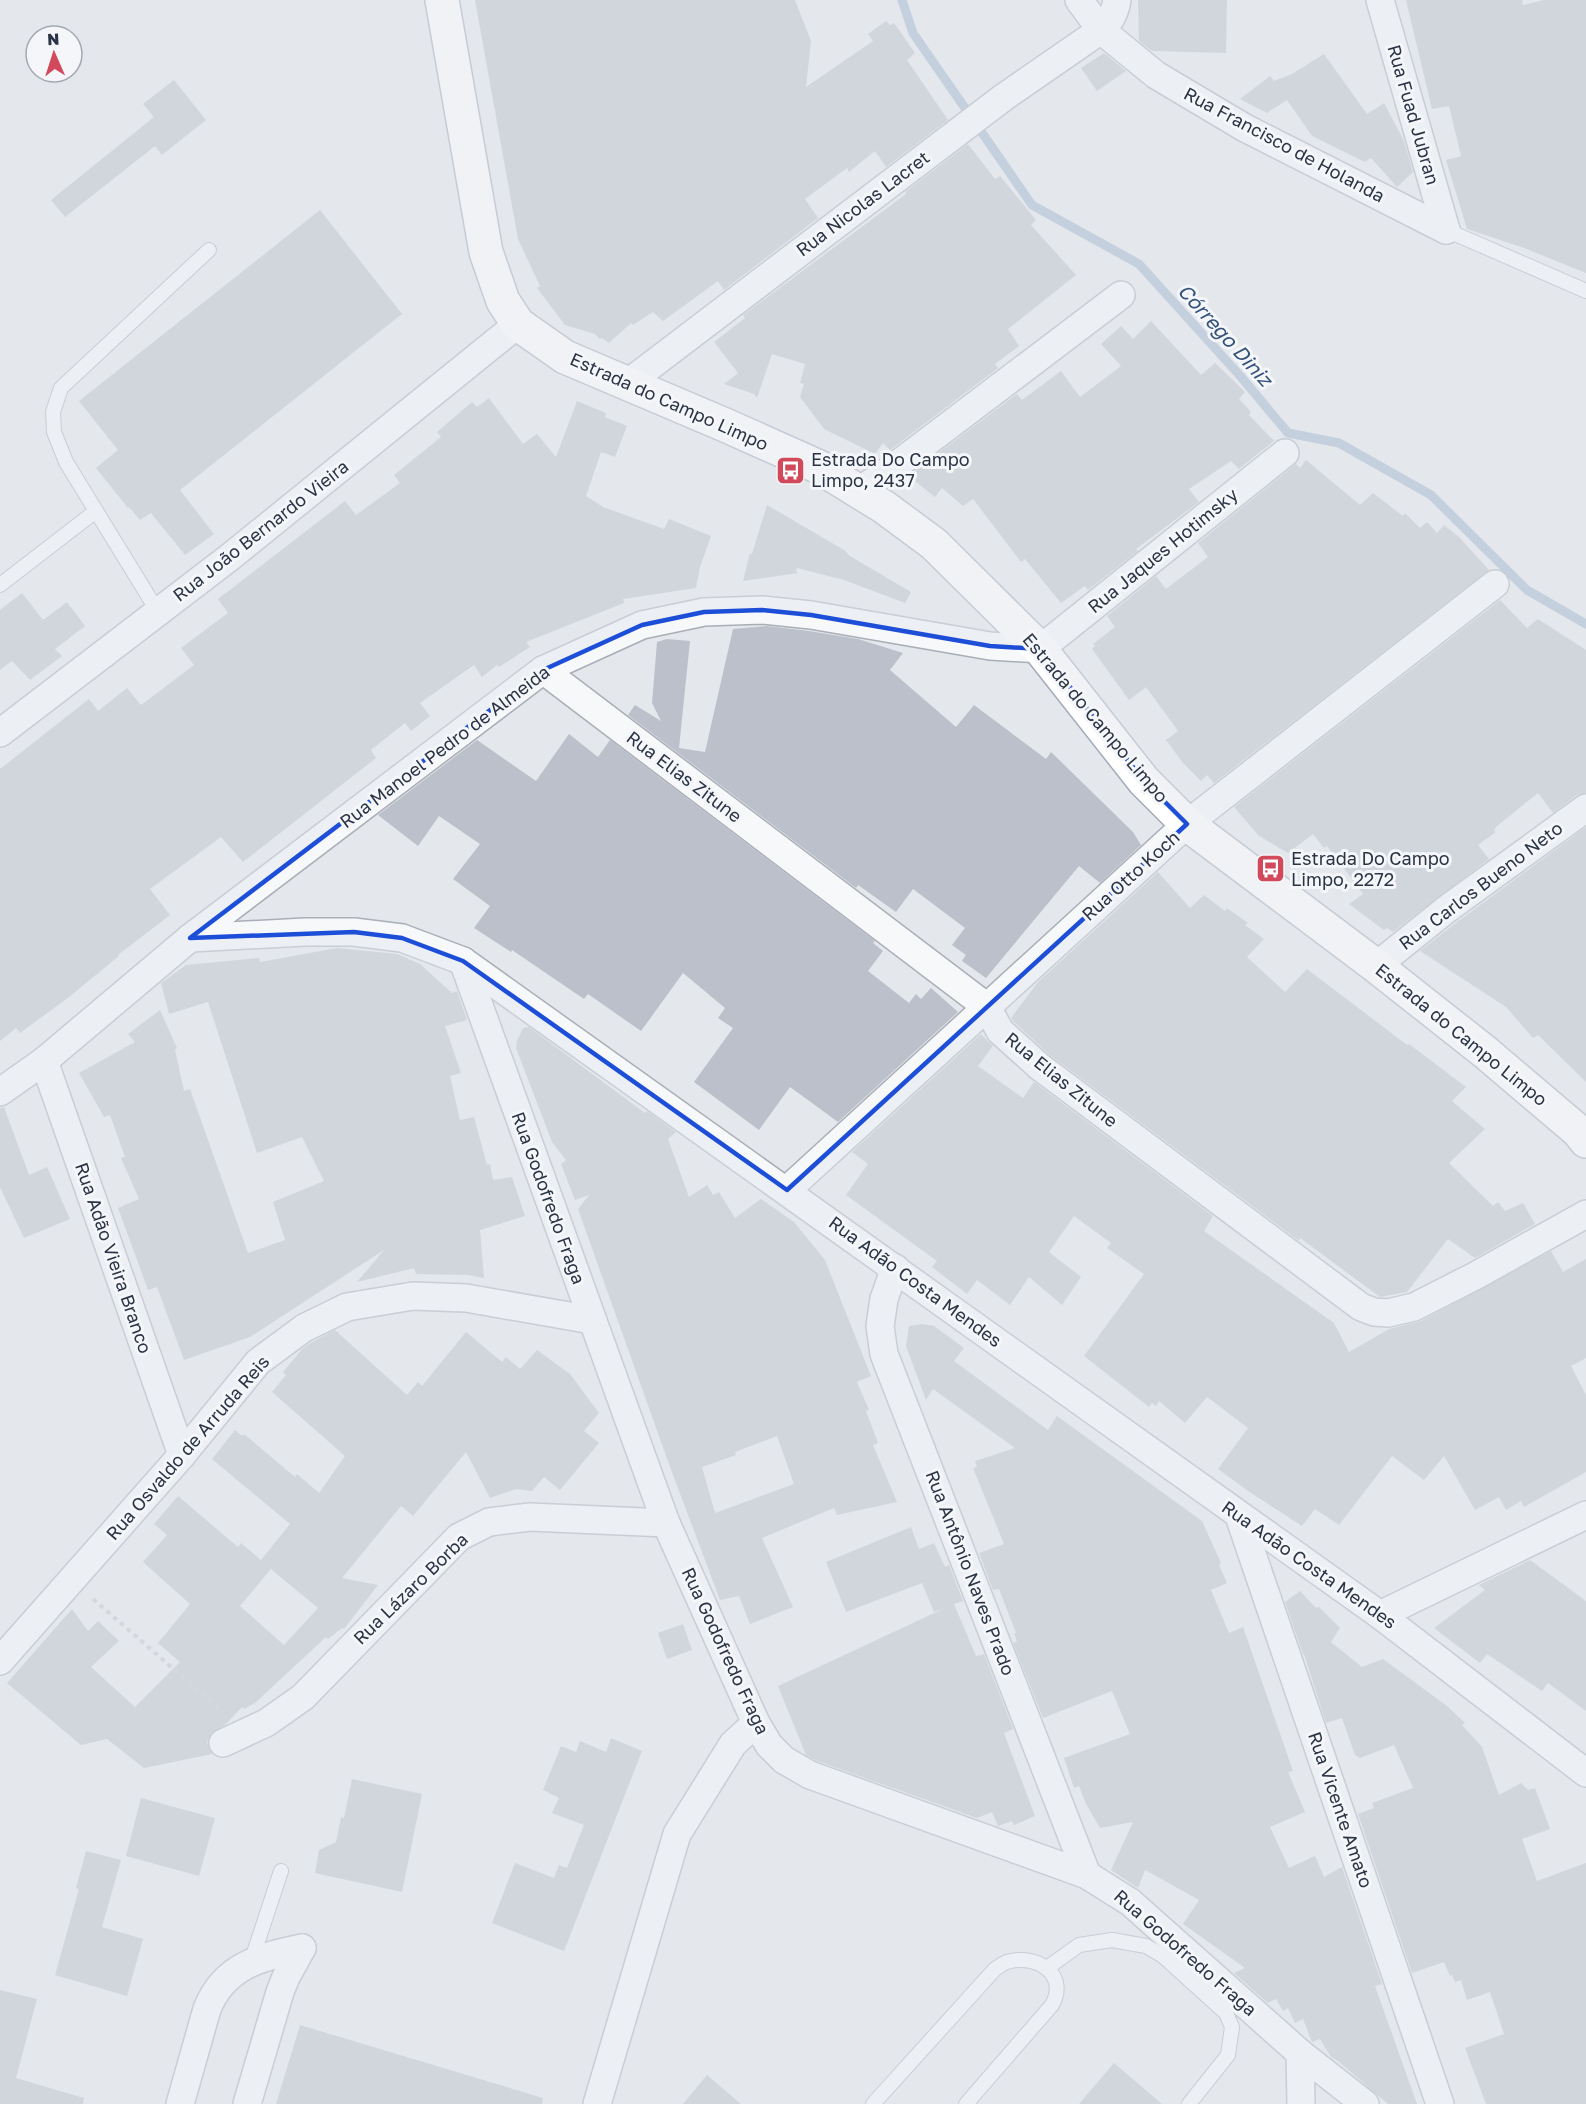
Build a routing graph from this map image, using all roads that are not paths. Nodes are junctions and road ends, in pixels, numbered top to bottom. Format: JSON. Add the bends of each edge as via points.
{"nodes":[{"id":1,"x":442,"y":0,"type":"edge"},
{"id":2,"x":1079,"y":0,"type":"edge"},
{"id":3,"x":1117,"y":0,"type":"edge"},
{"id":4,"x":1380,"y":0,"type":"edge"},
{"id":5,"x":1101,"y":30,"type":"junction"},
{"id":6,"x":1446,"y":230,"type":"junction"},
{"id":7,"x":209,"y":249,"type":"dead end"},
{"id":8,"x":1586,"y":291,"type":"edge"},
{"id":9,"x":1121,"y":295,"type":"dead end"},
{"id":10,"x":518,"y":324,"type":"junction"},
{"id":11,"x":628,"y":383,"type":"junction"},
{"id":12,"x":1285,"y":453,"type":"dead end"},
{"id":13,"x":859,"y":491,"type":"junction"},
{"id":14,"x":96,"y":511,"type":"junction"},
{"id":15,"x":1495,"y":584,"type":"dead end"},
{"id":16,"x":0,"y":585,"type":"edge"},
{"id":17,"x":158,"y":612,"type":"junction"},
{"id":18,"x":1040,"y":649,"type":"junction"},
{"id":19,"x":543,"y":670,"type":"junction"},
{"id":20,"x":0,"y":734,"type":"edge"},
{"id":21,"x":1586,"y":808,"type":"edge"},
{"id":22,"x":1187,"y":824,"type":"junction"},
{"id":23,"x":190,"y":938,"type":"junction"},
{"id":24,"x":463,"y":961,"type":"junction"},
{"id":25,"x":1376,"y":966,"type":"junction"},
{"id":26,"x":987,"y":1007,"type":"junction"},
{"id":27,"x":44,"y":1061,"type":"junction"},
{"id":28,"x":0,"y":1092,"type":"edge"},
{"id":29,"x":1583,"y":1132,"type":"edge"},
{"id":30,"x":787,"y":1190,"type":"junction"},
{"id":31,"x":1586,"y":1214,"type":"edge"},
{"id":32,"x":895,"y":1268,"type":"junction"},
{"id":33,"x":592,"y":1320,"type":"junction"},
{"id":34,"x":182,"y":1455,"type":"junction"},
{"id":35,"x":1586,"y":1515,"type":"edge"},
{"id":36,"x":1239,"y":1516,"type":"junction"},
{"id":37,"x":666,"y":1523,"type":"junction"},
{"id":38,"x":1380,"y":1615,"type":"junction"},
{"id":39,"x":0,"y":1661,"type":"edge"},
{"id":40,"x":756,"y":1723,"type":"junction"},
{"id":41,"x":222,"y":1743,"type":"dead end"},
{"id":42,"x":1586,"y":1773,"type":"edge"},
{"id":43,"x":281,"y":1871,"type":"dead end"},
{"id":44,"x":1087,"y":1875,"type":"junction"},
{"id":45,"x":251,"y":1962,"type":"junction"},
{"id":46,"x":1047,"y":1968,"type":"junction"},
{"id":47,"x":1300,"y":2053,"type":"junction"},
{"id":48,"x":180,"y":2104,"type":"edge"},
{"id":49,"x":247,"y":2104,"type":"edge"},
{"id":50,"x":597,"y":2104,"type":"edge"},
{"id":51,"x":873,"y":2104,"type":"edge"},
{"id":52,"x":966,"y":2104,"type":"edge"},
{"id":53,"x":1189,"y":2104,"type":"edge"},
{"id":54,"x":1301,"y":2104,"type":"edge"},
{"id":55,"x":1365,"y":2104,"type":"edge"},
{"id":56,"x":1440,"y":2104,"type":"edge"}],
"edges":[{"from":1,"to":10,"type":"main road","name":"Estrada do Campo Limpo","via":[[486,252],[503,301]]},
{"from":2,"to":5,"type":"street","name":"Rua Francisco de Holanda"},
{"from":3,"to":5,"type":"street","via":[[1110,21]]},
{"from":4,"to":6,"type":"street","name":"Rua Fuad Jubran"},
{"from":5,"to":6,"type":"street","name":"Rua Francisco de Holanda","via":[[1155,75],[1245,128]]},
{"from":5,"to":11,"type":"street","name":"Rua Nicolas Lacret","via":[[1004,97]]},
{"from":6,"to":8,"type":"lane"},
{"from":7,"to":14,"type":"lane","via":[[61,388],[53,412],[54,432],[66,462]]},
{"from":9,"to":13,"type":"street"},
{"from":10,"to":11,"type":"main road","name":"Estrada do Campo Limpo","via":[[565,357]]},
{"from":10,"to":17,"type":"street","name":"Rua João Bernardo Vieira"},
{"from":11,"to":13,"type":"main road","name":"Estrada do Campo Limpo","via":[[819,467]]},
{"from":12,"to":18,"type":"street","name":"Rua Jaques Hotimsky"},
{"from":13,"to":18,"type":"main road","name":"Estrada do Campo Limpo","via":[[934,544]]},
{"from":14,"to":16,"type":"lane"},
{"from":14,"to":17,"type":"lane"},
{"from":15,"to":22,"type":"street","name":"Rua Otto Koch"},
{"from":17,"to":20,"type":"street","name":"Rua João Bernardo Vieira"},
{"from":18,"to":19,"type":"street","name":"Rua Manoel Pedro de Almeida","via":[[990,646],[811,615],[762,610],[704,612],[642,625]]},
{"from":18,"to":22,"type":"main road","name":"Estrada do Campo Limpo","via":[[1144,781]]},
{"from":19,"to":23,"type":"street","name":"Rua Manoel Pedro de Almeida"},
{"from":19,"to":26,"type":"street","name":"Rua Elias Zitune"},
{"from":21,"to":25,"type":"street","name":"Rua Carlos Bueno Neto"},
{"from":22,"to":25,"type":"main road","name":"Estrada do Campo Limpo"},
{"from":22,"to":26,"type":"street","name":"Rua Otto Koch"},
{"from":23,"to":24,"type":"street","name":"Rua Adão Costa Mendes","via":[[354,932],[402,938]]},
{"from":23,"to":27,"type":"street","name":"Rua Manoel Pedro de Almeida"},
{"from":24,"to":30,"type":"street","name":"Rua Adão Costa Mendes"},
{"from":24,"to":33,"type":"street","name":"Rua Godofredo Fraga"},
{"from":25,"to":29,"type":"main road","name":"Estrada do Campo Limpo"},
{"from":26,"to":30,"type":"street","name":"Rua Otto Koch"},
{"from":26,"to":31,"type":"street","name":"Rua Elias Zitune","via":[[1000,1031],[1040,1067],[1361,1308],[1388,1313],[1414,1307]]},
{"from":27,"to":28,"type":"street","name":"Rua Manoel Pedro de Almeida"},
{"from":27,"to":34,"type":"street","name":"Rua Adão Vieira Branco"},
{"from":30,"to":32,"type":"street","name":"Rua Adão Costa Mendes"},
{"from":32,"to":36,"type":"street","name":"Rua Adão Costa Mendes"},
{"from":32,"to":44,"type":"street","name":"Rua Antônio Naves Prado","via":[[880,1326],[884,1354]]},
{"from":33,"to":34,"type":"street","name":"Rua Osvaldo de Arruda Reis","via":[[441,1296],[403,1297],[347,1306],[304,1328],[258,1362]]},
{"from":33,"to":37,"type":"street","name":"Rua Godofredo Fraga"},
{"from":34,"to":39,"type":"street","name":"Rua Osvaldo de Arruda Reis"},
{"from":35,"to":38,"type":"street"},
{"from":36,"to":38,"type":"street","name":"Rua Adão Costa Mendes"},
{"from":36,"to":56,"type":"street","name":"Rua Vicente Amato"},
{"from":37,"to":40,"type":"street","name":"Rua Godofredo Fraga"},
{"from":37,"to":41,"type":"street","name":"Rua Lázaro Borba","via":[[531,1517],[477,1526],[459,1537],[303,1697],[266,1723]]},
{"from":38,"to":42,"type":"street","name":"Rua Adão Costa Mendes"},
{"from":40,"to":44,"type":"street","name":"Rua Godofredo Fraga","via":[[784,1760],[810,1775]]},
{"from":40,"to":50,"type":"street","via":[[733,1744],[677,1834]]},
{"from":43,"to":45,"type":"lane"},
{"from":44,"to":47,"type":"street","name":"Rua Godofredo Fraga","via":[[1130,1902]]},
{"from":45,"to":48,"type":"street","via":[[222,1982],[213,1995]]},
{"from":45,"to":49,"type":"street","via":[[302,1948],[280,1992]]},
{"from":46,"to":51,"type":"lane","via":[[1026,1960],[1007,1962],[995,1969]]},
{"from":46,"to":52,"type":"lane","via":[[1058,1984],[1052,2005]]},
{"from":46,"to":53,"type":"lane","via":[[1079,1945],[1112,1940],[1146,1946],[1163,1956],[1226,2013],[1232,2027],[1228,2055]]},
{"from":47,"to":54,"type":"street"},
{"from":47,"to":55,"type":"street","name":"Rua Godofredo Fraga"}]}
